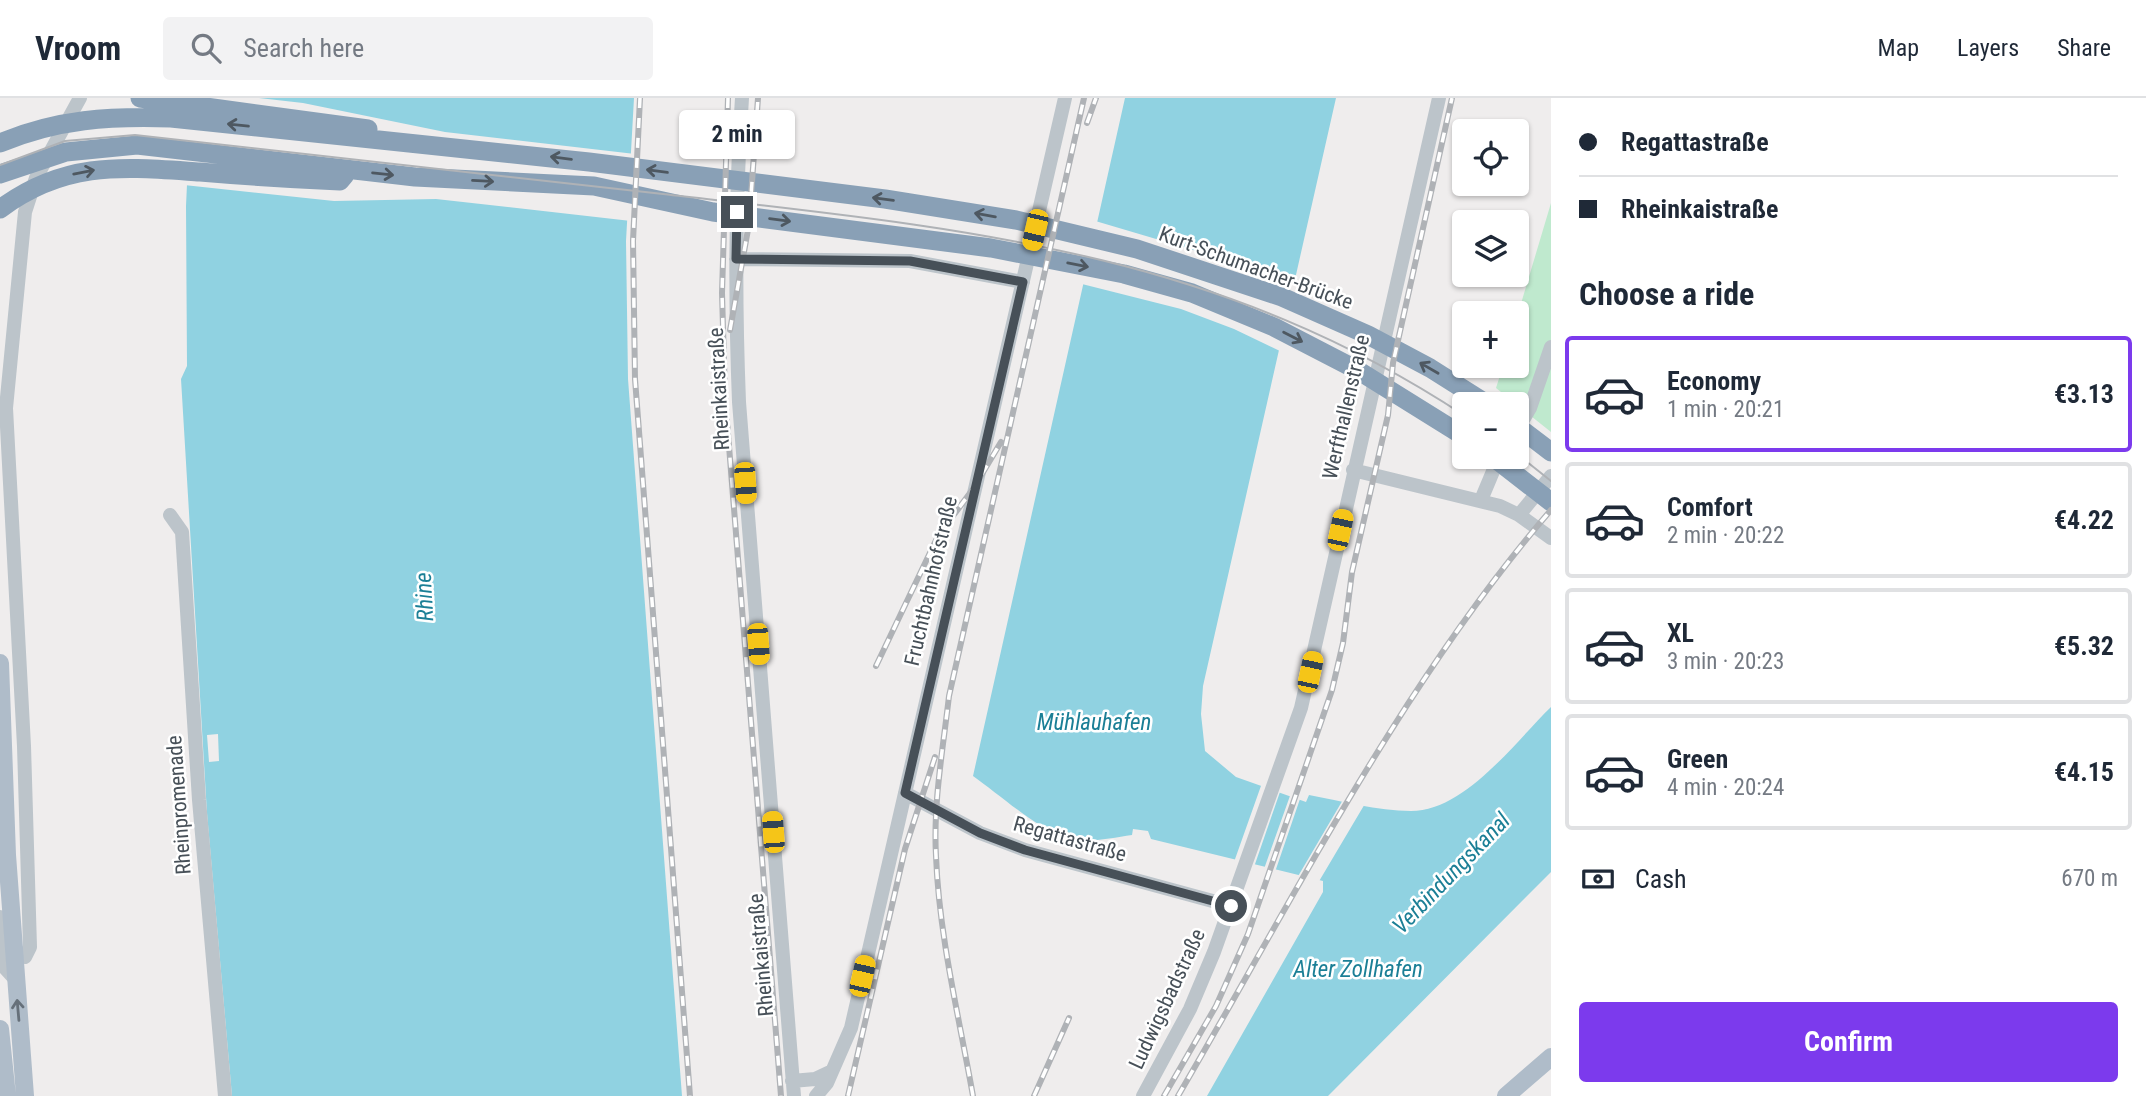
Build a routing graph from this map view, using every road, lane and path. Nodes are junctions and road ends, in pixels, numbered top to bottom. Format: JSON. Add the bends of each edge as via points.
{"nodes":[{"id":1,"x":80,"y":98,"type":"edge"},
{"id":2,"x":140,"y":98,"type":"edge"},
{"id":3,"x":742,"y":98,"type":"edge"},
{"id":4,"x":1065,"y":98,"type":"edge"},
{"id":5,"x":1438,"y":98,"type":"edge"},
{"id":6,"x":0,"y":143,"type":"edge"},
{"id":7,"x":406,"y":145,"type":"junction"},
{"id":8,"x":351,"y":170,"type":"junction"},
{"id":9,"x":0,"y":174,"type":"edge"},
{"id":10,"x":0,"y":209,"type":"edge"},
{"id":11,"x":736,"y":259,"type":"junction"},
{"id":12,"x":1023,"y":282,"type":"junction"},
{"id":13,"x":1551,"y":347,"type":"edge"},
{"id":14,"x":1468,"y":392,"type":"edge"},
{"id":15,"x":1529,"y":410,"type":"edge"},
{"id":16,"x":1452,"y":429,"type":"edge"},
{"id":17,"x":1529,"y":436,"type":"edge"},
{"id":18,"x":1551,"y":452,"type":"edge"},
{"id":19,"x":1494,"y":469,"type":"edge"},
{"id":20,"x":1508,"y":469,"type":"edge"},
{"id":21,"x":1353,"y":470,"type":"junction"},
{"id":22,"x":1551,"y":476,"type":"edge"},
{"id":23,"x":1480,"y":500,"type":"junction"},
{"id":24,"x":1551,"y":502,"type":"edge"},
{"id":25,"x":170,"y":515,"type":"dead end"},
{"id":26,"x":1519,"y":515,"type":"junction"},
{"id":27,"x":1551,"y":538,"type":"edge"},
{"id":28,"x":0,"y":663,"type":"edge"},
{"id":29,"x":905,"y":793,"type":"junction"},
{"id":30,"x":1241,"y":879,"type":"joint"},
{"id":31,"x":1231,"y":906,"type":"junction"},
{"id":32,"x":0,"y":917,"type":"edge"},
{"id":33,"x":25,"y":957,"type":"dead end"},
{"id":34,"x":15,"y":979,"type":"junction"},
{"id":35,"x":0,"y":1029,"type":"edge"},
{"id":36,"x":1551,"y":1041,"type":"edge"},
{"id":37,"x":1551,"y":1057,"type":"edge"},
{"id":38,"x":832,"y":1071,"type":"junction"},
{"id":39,"x":792,"y":1081,"type":"junction"},
{"id":40,"x":1511,"y":1091,"type":"edge"},
{"id":41,"x":6,"y":1096,"type":"edge"},
{"id":42,"x":25,"y":1096,"type":"edge"},
{"id":43,"x":225,"y":1096,"type":"edge"},
{"id":44,"x":794,"y":1096,"type":"edge"},
{"id":45,"x":816,"y":1096,"type":"edge"},
{"id":46,"x":1143,"y":1096,"type":"edge"}],
"edges":[{"from":1,"to":33,"type":"street","via":[[36,178],[25,212],[6,408],[24,746],[30,947]]},
{"from":2,"to":7,"type":"highway","via":[[352,125],[376,130]]},
{"from":3,"to":11,"type":"street","name":"Rheinkaistraße"},
{"from":4,"to":12,"type":"street","name":"Fruchtbahnhofstraße"},
{"from":5,"to":21,"type":"street","name":"Werfthallenstraße"},
{"from":7,"to":6,"type":"highway","name":"Kurt-Schumacher-Brücke","one_way":true,"via":[[117,116],[52,125]]},
{"from":14,"to":7,"type":"highway","name":"Kurt-Schumacher-Brücke","one_way":true,"via":[[1368,335],[1234,280],[1137,249],[1016,220],[544,156]]},
{"from":8,"to":9,"type":"highway","via":[[137,145],[41,158]]},
{"from":10,"to":8,"type":"highway","one_way":true,"via":[[44,183],[106,169],[156,167],[340,181]]},
{"from":8,"to":16,"type":"highway","one_way":true,"via":[[594,186],[713,212],[966,244],[1124,274],[1192,293],[1274,327],[1359,371]]},
{"from":11,"to":12,"type":"street","via":[[910,261]]},
{"from":11,"to":39,"type":"street","name":"Rheinkaistraße","via":[[739,402]]},
{"from":12,"to":29,"type":"street","name":"Fruchtbahnhofstraße"},
{"from":13,"to":15,"type":"street"},
{"from":17,"to":18,"type":"highway"},
{"from":19,"to":23,"type":"street"},
{"from":20,"to":24,"type":"highway"},
{"from":21,"to":23,"type":"street"},
{"from":21,"to":30,"type":"street","name":"Werfthallenstraße","via":[[1310,672]]},
{"from":22,"to":26,"type":"street"},
{"from":23,"to":26,"type":"street"},
{"from":25,"to":43,"type":"street","name":"Rheinpromenade","via":[[182,532]]},
{"from":26,"to":27,"type":"street"},
{"from":28,"to":34,"type":"main road"},
{"from":29,"to":31,"type":"street","name":"Regattastraße","via":[[980,833],[1025,850]]},
{"from":29,"to":38,"type":"street","name":"Fruchtbahnhofstraße","via":[[850,1028]]},
{"from":30,"to":31,"type":"street","name":"Ludwigsbadstraße"},
{"from":31,"to":46,"type":"street","name":"Ludwigsbadstraße","via":[[1190,1009]]},
{"from":32,"to":34,"type":"street","via":[[4,967]]},
{"from":42,"to":34,"type":"main road","one_way":true},
{"from":35,"to":41,"type":"main road"},
{"from":36,"to":40,"type":"main road"},
{"from":37,"to":40,"type":"main road"},
{"from":38,"to":39,"type":"street","via":[[815,1079]]},
{"from":38,"to":45,"type":"street","name":"Fruchtbahnhofstraße"},
{"from":39,"to":44,"type":"street","name":"Rheinkaistraße"}]}
